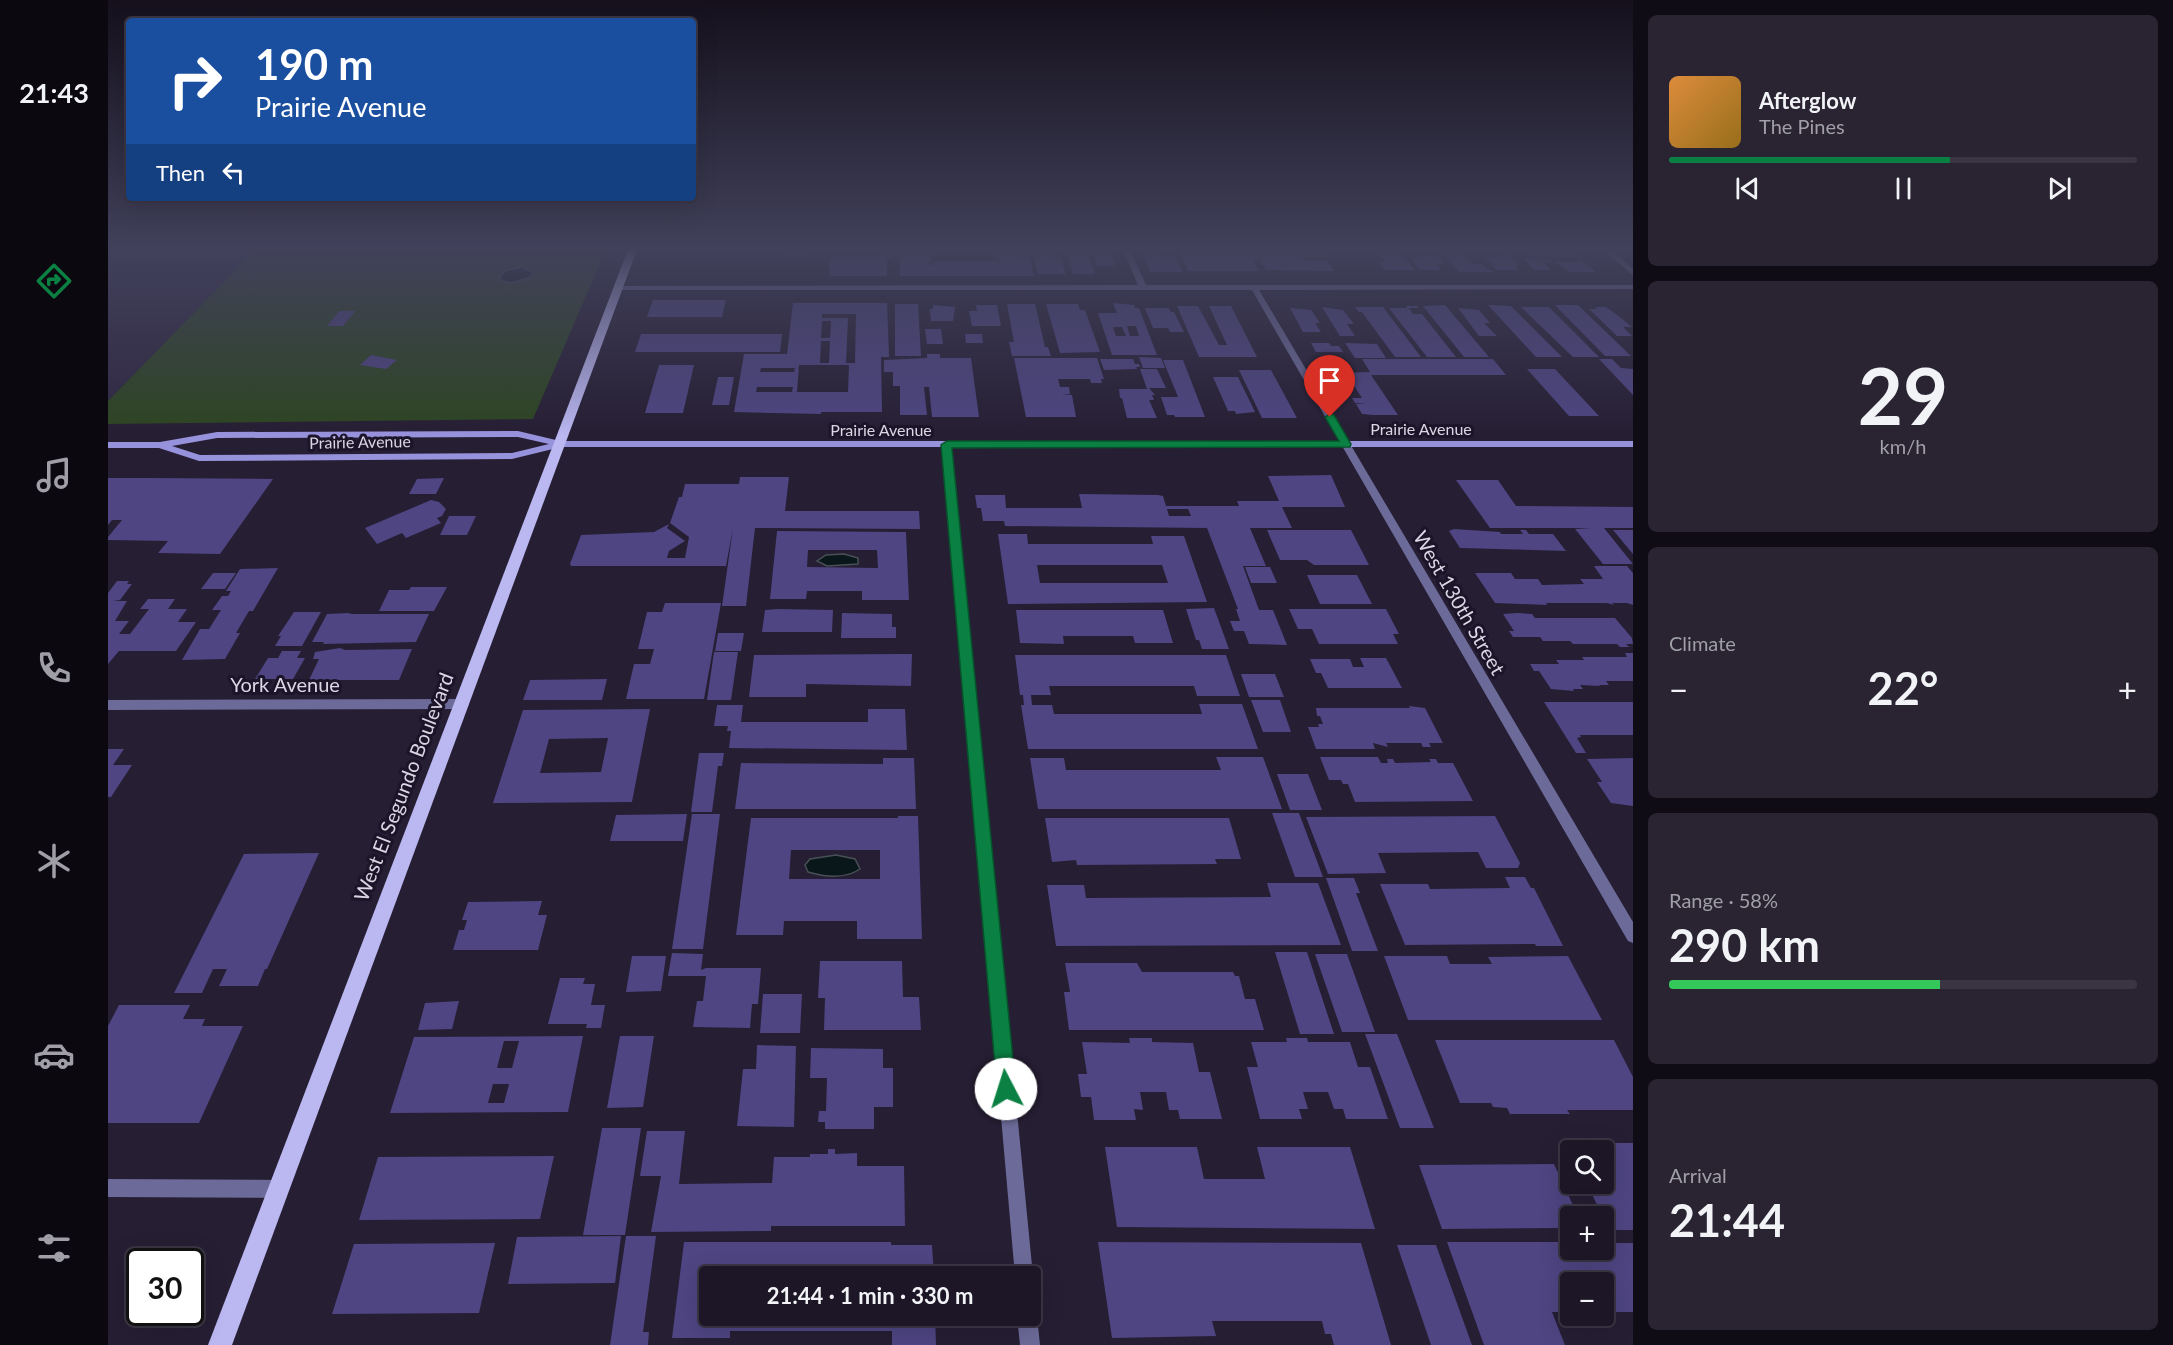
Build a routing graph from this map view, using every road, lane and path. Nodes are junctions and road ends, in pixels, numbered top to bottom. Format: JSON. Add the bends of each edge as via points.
{"nodes":[{"id":1,"x":611,"y":310,"type":"edge"},
{"id":2,"x":1267,"y":310,"type":"edge"},
{"id":3,"x":561,"y":444,"type":"junction"},
{"id":4,"x":1346,"y":444,"type":"junction"},
{"id":5,"x":1633,"y":444,"type":"edge"},
{"id":6,"x":108,"y":445,"type":"edge"},
{"id":7,"x":160,"y":445,"type":"junction"},
{"id":8,"x":947,"y":445,"type":"junction"},
{"id":9,"x":463,"y":704,"type":"junction"},
{"id":10,"x":108,"y":705,"type":"edge"},
{"id":11,"x":1633,"y":936,"type":"edge"},
{"id":12,"x":108,"y":1188,"type":"edge"},
{"id":13,"x":280,"y":1189,"type":"junction"},
{"id":14,"x":1023,"y":1266,"type":"edge"},
{"id":15,"x":1029,"y":1326,"type":"edge"},
{"id":16,"x":220,"y":1345,"type":"edge"},
{"id":17,"x":1030,"y":1345,"type":"edge"}],
"edges":[{"from":1,"to":3,"type":"main road","name":"West El Segundo Boulevard"},
{"from":2,"to":4,"type":"street","name":"West 130th Street"},
{"from":3,"to":7,"type":"main road","name":"Prairie Avenue","via":[[518,434],[217,435]]},
{"from":3,"to":7,"type":"main road","name":"Prairie Avenue","via":[[512,456],[199,459]]},
{"from":3,"to":8,"type":"main road","name":"Prairie Avenue"},
{"from":3,"to":9,"type":"main road","name":"West El Segundo Boulevard"},
{"from":4,"to":5,"type":"main road","name":"Prairie Avenue"},
{"from":4,"to":8,"type":"main road","name":"Prairie Avenue"},
{"from":4,"to":11,"type":"street","name":"West 130th Street"},
{"from":6,"to":7,"type":"main road","name":"Prairie Avenue"},
{"from":8,"to":14,"type":"street"},
{"from":9,"to":10,"type":"street","name":"York Avenue"},
{"from":9,"to":13,"type":"main road","name":"West El Segundo Boulevard"},
{"from":12,"to":13,"type":"street"},
{"from":13,"to":16,"type":"main road","name":"West El Segundo Boulevard"},
{"from":15,"to":17,"type":"street"}]}
